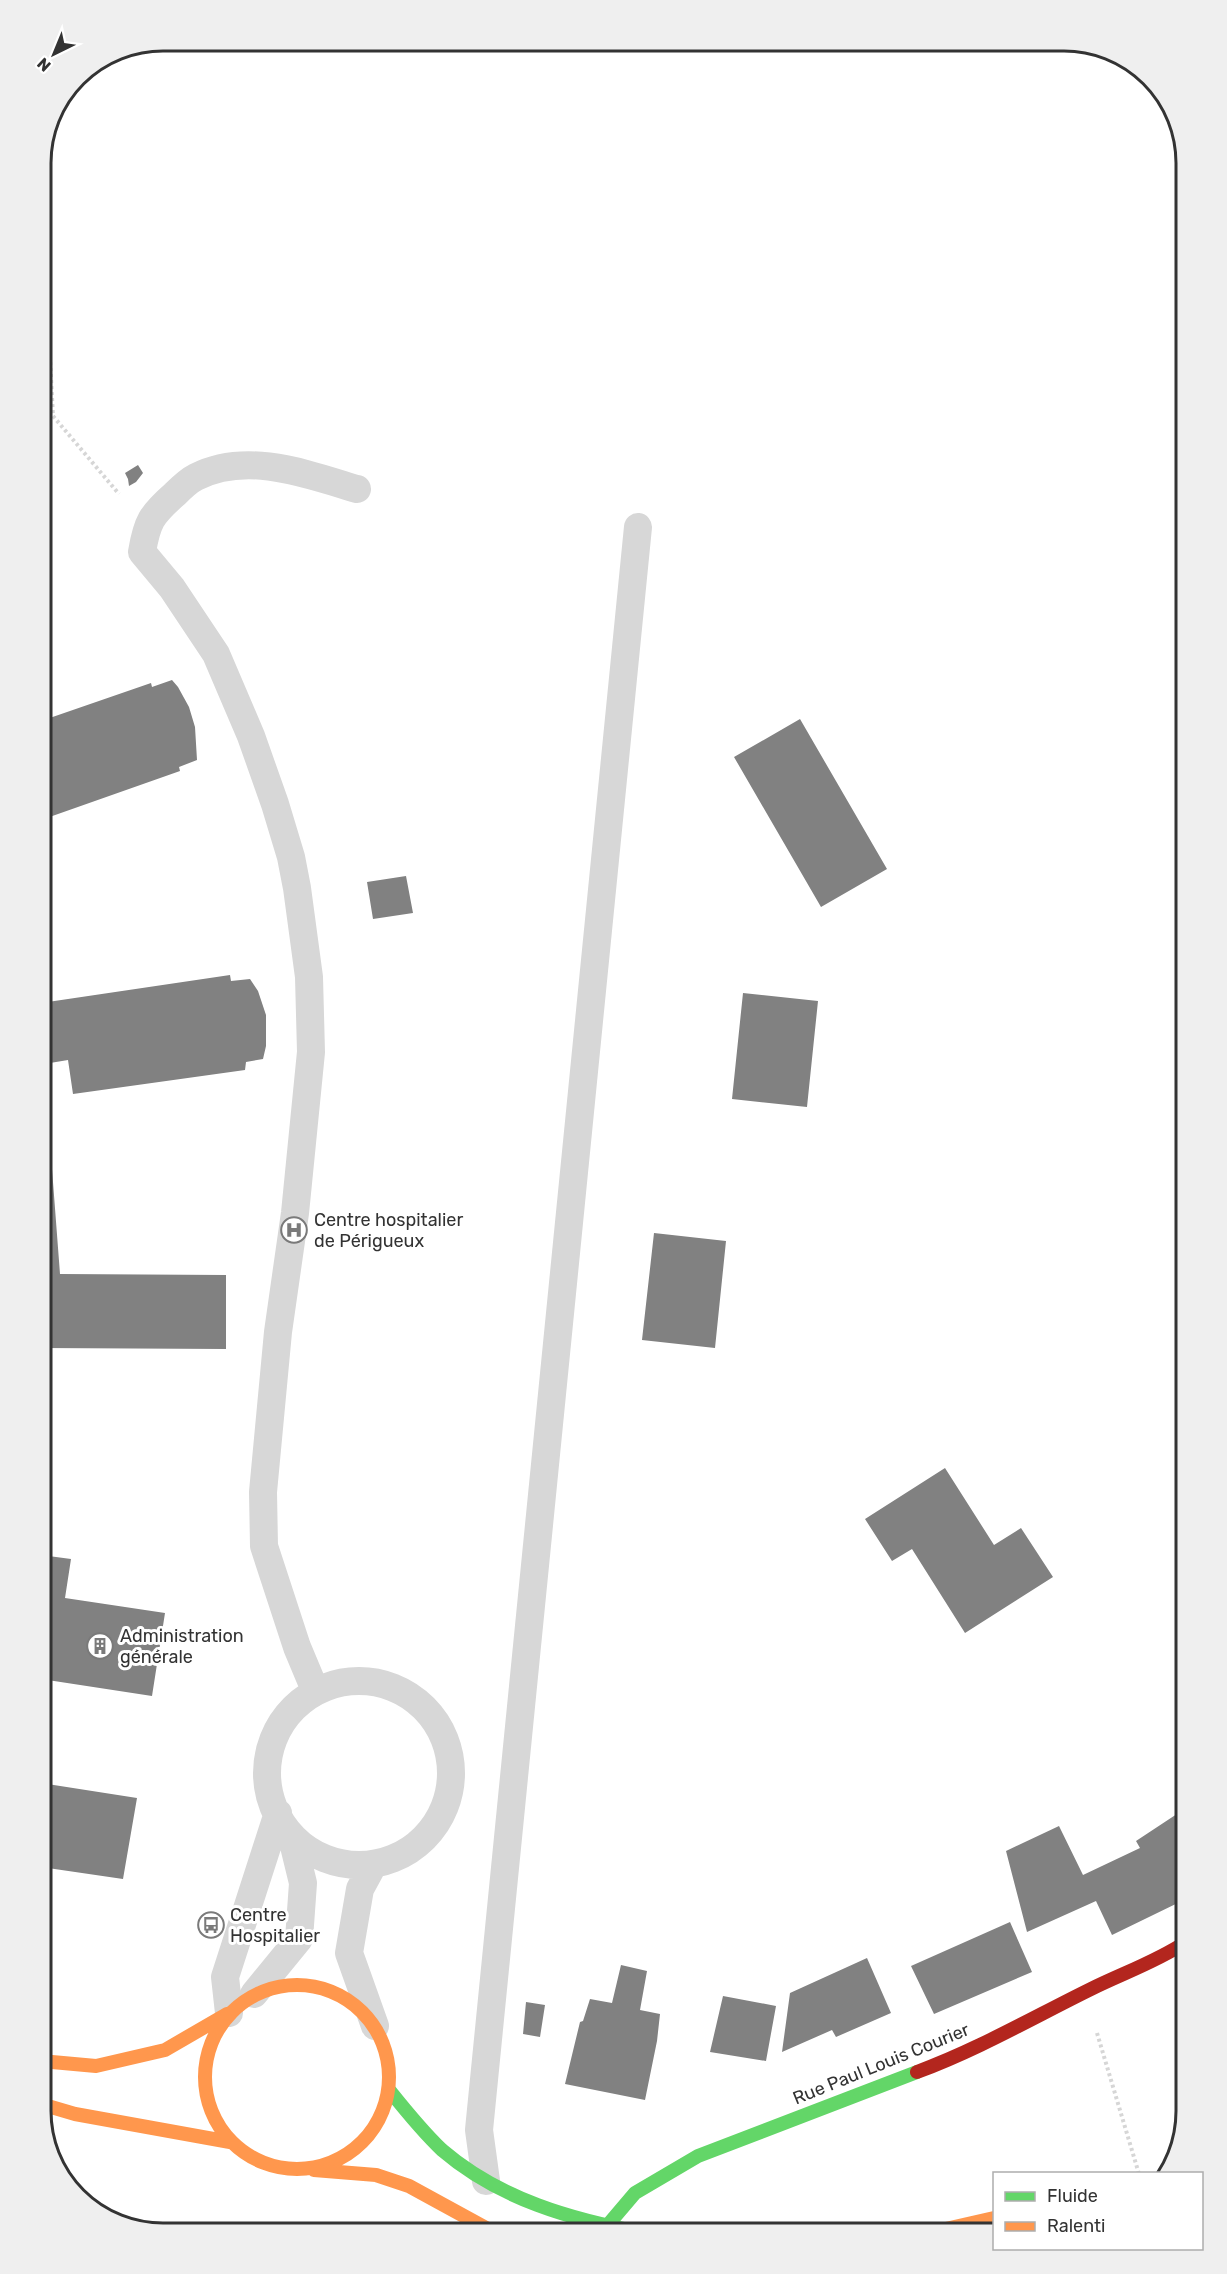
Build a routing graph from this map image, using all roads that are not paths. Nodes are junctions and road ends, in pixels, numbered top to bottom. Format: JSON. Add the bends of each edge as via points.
{"nodes":[{"id":1,"x":357,"y":489,"type":"dead end"},
{"id":2,"x":638,"y":526,"type":"dead end"},
{"id":3,"x":315,"y":1690,"type":"junction"},
{"id":4,"x":278,"y":1814,"type":"junction"},
{"id":5,"x":292,"y":1838,"type":"junction"},
{"id":6,"x":374,"y":1865,"type":"junction"},
{"id":7,"x":1176,"y":1949,"type":"edge"},
{"id":8,"x":255,"y":1994,"type":"junction"},
{"id":9,"x":229,"y":2013,"type":"junction"},
{"id":10,"x":375,"y":2026,"type":"junction"},
{"id":11,"x":51,"y":2062,"type":"edge"},
{"id":12,"x":390,"y":2091,"type":"junction"},
{"id":13,"x":51,"y":2107,"type":"edge"},
{"id":14,"x":230,"y":2142,"type":"junction"},
{"id":15,"x":312,"y":2169,"type":"junction"},
{"id":16,"x":486,"y":2181,"type":"junction"},
{"id":17,"x":993,"y":2218,"type":"edge"},
{"id":18,"x":477,"y":2223,"type":"edge"},
{"id":19,"x":584,"y":2223,"type":"edge"},
{"id":20,"x":609,"y":2223,"type":"edge"},
{"id":21,"x":973,"y":2223,"type":"edge"}],
"edges":[{"from":1,"to":3,"type":"lane","via":[[302,473],[252,465],[213,469],[193,478],[159,508],[146,526],[142,552],[172,588],[216,654],[251,736],[291,856],[297,888],[309,977],[310,1052],[263,1492],[264,1546]]},
{"from":2,"to":16,"type":"lane","via":[[479,2130]]},
{"from":3,"to":4,"type":"lane","via":[[290,1709],[272,1737],[266,1764],[268,1796]]},
{"from":3,"to":6,"type":"lane","via":[[359,1679],[402,1690],[436,1721],[451,1759],[451,1787],[437,1824],[407,1856]]},
{"from":4,"to":5,"type":"lane"},
{"from":4,"to":9,"type":"lane","via":[[225,1977]]},
{"from":5,"to":6,"type":"lane","via":[[334,1863]]},
{"from":5,"to":8,"type":"lane","via":[[303,1883],[299,1939]]},
{"from":6,"to":10,"type":"lane","via":[[360,1889],[349,1953]]},
{"from":7,"to":20,"type":"main road","name":"Rue Paul Louis Courier","via":[[944,2062],[698,2156],[635,2193]]},
{"from":8,"to":9,"type":"main road"},
{"from":8,"to":10,"type":"main road","via":[[299,1984],[341,1994]]},
{"from":9,"to":11,"type":"main road","via":[[165,2050],[96,2066]]},
{"from":9,"to":14,"type":"main road","via":[[211,2041],[205,2068],[207,2100]]},
{"from":10,"to":12,"type":"main road","via":[[390,2063]]},
{"from":12,"to":15,"type":"main road","via":[[376,2128],[359,2147]]},
{"from":12,"to":16,"type":"main road","via":[[448,2155]]},
{"from":13,"to":14,"type":"main road"},
{"from":14,"to":15,"type":"main road","via":[[273,2167]]},
{"from":15,"to":18,"type":"main road","via":[[376,2175],[410,2186]]},
{"from":16,"to":19,"type":"main road","via":[[525,2202]]},
{"from":17,"to":21,"type":"main road"}]}
